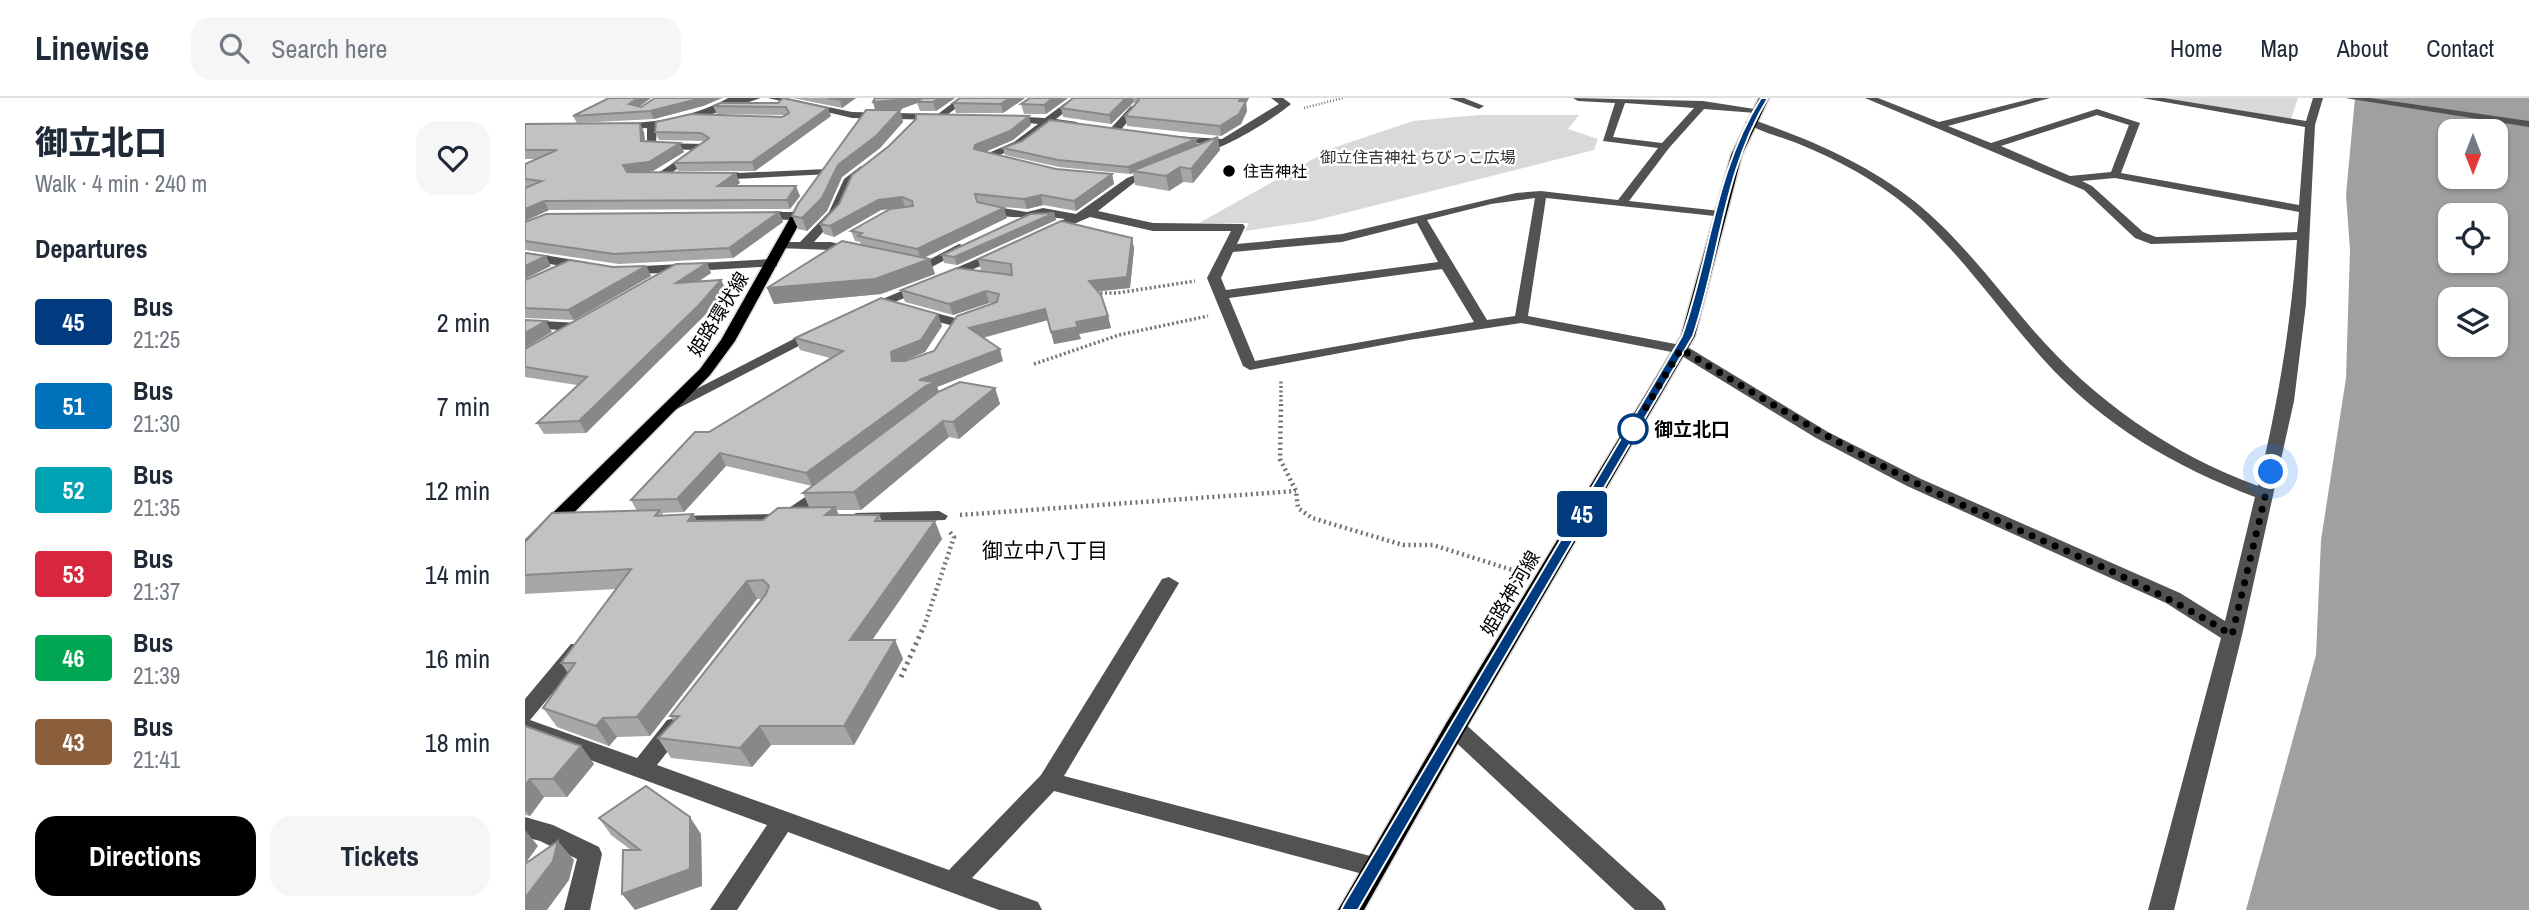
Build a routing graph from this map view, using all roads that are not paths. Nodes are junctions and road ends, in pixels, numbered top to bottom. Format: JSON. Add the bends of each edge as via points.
{"nodes":[{"id":1,"x":735,"y":98,"type":"edge"},
{"id":2,"x":756,"y":98,"type":"edge"},
{"id":3,"x":877,"y":98,"type":"edge"},
{"id":4,"x":965,"y":98,"type":"edge"},
{"id":5,"x":1078,"y":98,"type":"edge"},
{"id":6,"x":1276,"y":98,"type":"edge"},
{"id":7,"x":1454,"y":98,"type":"edge"},
{"id":8,"x":1578,"y":98,"type":"edge"},
{"id":9,"x":1870,"y":98,"type":"edge"},
{"id":10,"x":2045,"y":98,"type":"edge"},
{"id":11,"x":2147,"y":98,"type":"edge"},
{"id":12,"x":2318,"y":98,"type":"edge"},
{"id":13,"x":2350,"y":98,"type":"edge"},
{"id":14,"x":1623,"y":99,"type":"edge"},
{"id":15,"x":2029,"y":100,"type":"edge"},
{"id":16,"x":777,"y":102,"type":"edge"},
{"id":17,"x":923,"y":102,"type":"edge"},
{"id":18,"x":1703,"y":104,"type":"junction"},
{"id":19,"x":724,"y":105,"type":"junction"},
{"id":20,"x":1027,"y":105,"type":"edge"},
{"id":21,"x":1479,"y":106,"type":"dead end"},
{"id":22,"x":1133,"y":108,"type":"edge"},
{"id":23,"x":1757,"y":110,"type":"edge"},
{"id":24,"x":907,"y":116,"type":"junction"},
{"id":25,"x":940,"y":117,"type":"junction"},
{"id":26,"x":967,"y":117,"type":"edge"},
{"id":27,"x":685,"y":119,"type":"junction"},
{"id":28,"x":723,"y":119,"type":"edge"},
{"id":29,"x":1047,"y":120,"type":"junction"},
{"id":30,"x":862,"y":121,"type":"junction"},
{"id":31,"x":2529,"y":124,"type":"edge"},
{"id":32,"x":1938,"y":125,"type":"junction"},
{"id":33,"x":2310,"y":125,"type":"junction"},
{"id":34,"x":652,"y":126,"type":"junction"},
{"id":35,"x":1088,"y":126,"type":"edge"},
{"id":36,"x":604,"y":128,"type":"edge"},
{"id":37,"x":1101,"y":128,"type":"edge"},
{"id":38,"x":908,"y":130,"type":"edge"},
{"id":39,"x":1115,"y":130,"type":"junction"},
{"id":40,"x":1128,"y":132,"type":"edge"},
{"id":41,"x":1155,"y":136,"type":"edge"},
{"id":42,"x":1224,"y":142,"type":"junction"},
{"id":43,"x":1665,"y":146,"type":"junction"},
{"id":44,"x":1991,"y":146,"type":"junction"},
{"id":45,"x":1189,"y":156,"type":"edge"},
{"id":46,"x":877,"y":159,"type":"edge"},
{"id":47,"x":1009,"y":162,"type":"edge"},
{"id":48,"x":830,"y":166,"type":"joint"},
{"id":49,"x":1166,"y":166,"type":"edge"},
{"id":50,"x":2115,"y":175,"type":"junction"},
{"id":51,"x":684,"y":177,"type":"edge"},
{"id":52,"x":697,"y":177,"type":"edge"},
{"id":53,"x":1107,"y":177,"type":"edge"},
{"id":54,"x":2070,"y":179,"type":"junction"},
{"id":55,"x":1131,"y":180,"type":"junction"},
{"id":56,"x":1541,"y":194,"type":"junction"},
{"id":57,"x":1621,"y":204,"type":"junction"},
{"id":58,"x":984,"y":208,"type":"edge"},
{"id":59,"x":2303,"y":209,"type":"junction"},
{"id":60,"x":1083,"y":215,"type":"junction"},
{"id":61,"x":1720,"y":215,"type":"junction"},
{"id":62,"x":741,"y":216,"type":"edge"},
{"id":63,"x":795,"y":216,"type":"junction"},
{"id":64,"x":1027,"y":216,"type":"junction"},
{"id":65,"x":1422,"y":220,"type":"junction"},
{"id":66,"x":1004,"y":227,"type":"edge"},
{"id":67,"x":2301,"y":236,"type":"junction"},
{"id":68,"x":1030,"y":239,"type":"edge"},
{"id":69,"x":970,"y":243,"type":"edge"},
{"id":70,"x":781,"y":245,"type":"junction"},
{"id":71,"x":803,"y":246,"type":"junction"},
{"id":72,"x":1230,"y":249,"type":"junction"},
{"id":73,"x":1007,"y":250,"type":"edge"},
{"id":74,"x":866,"y":255,"type":"edge"},
{"id":75,"x":525,"y":256,"type":"edge"},
{"id":76,"x":772,"y":263,"type":"junction"},
{"id":77,"x":573,"y":264,"type":"junction"},
{"id":78,"x":1445,"y":265,"type":"junction"},
{"id":79,"x":679,"y":268,"type":"junction"},
{"id":80,"x":959,"y":272,"type":"junction"},
{"id":81,"x":549,"y":275,"type":"edge"},
{"id":82,"x":984,"y":276,"type":"edge"},
{"id":83,"x":645,"y":288,"type":"edge"},
{"id":84,"x":1222,"y":295,"type":"junction"},
{"id":85,"x":888,"y":299,"type":"junction"},
{"id":86,"x":856,"y":313,"type":"edge"},
{"id":87,"x":1521,"y":319,"type":"junction"},
{"id":88,"x":525,"y":324,"type":"edge"},
{"id":89,"x":955,"y":325,"type":"edge"},
{"id":90,"x":1483,"y":325,"type":"junction"},
{"id":91,"x":823,"y":328,"type":"edge"},
{"id":92,"x":559,"y":338,"type":"edge"},
{"id":93,"x":1681,"y":349,"type":"junction"},
{"id":94,"x":669,"y":407,"type":"junction"},
{"id":95,"x":838,"y":479,"type":"edge"},
{"id":96,"x":2266,"y":495,"type":"junction"},
{"id":97,"x":939,"y":516,"type":"road end"},
{"id":98,"x":818,"y":518,"type":"edge"},
{"id":99,"x":843,"y":518,"type":"edge"},
{"id":100,"x":783,"y":519,"type":"junction"},
{"id":101,"x":661,"y":521,"type":"edge"},
{"id":102,"x":552,"y":523,"type":"junction"},
{"id":103,"x":579,"y":523,"type":"edge"},
{"id":104,"x":525,"y":551,"type":"edge"},
{"id":105,"x":1169,"y":583,"type":"dead end"},
{"id":106,"x":594,"y":630,"type":"edge"},
{"id":107,"x":2232,"y":635,"type":"junction"},
{"id":108,"x":691,"y":704,"type":"edge"},
{"id":109,"x":525,"y":714,"type":"edge"},
{"id":110,"x":525,"y":727,"type":"edge"},
{"id":111,"x":1455,"y":728,"type":"junction"},
{"id":112,"x":641,"y":769,"type":"junction"},
{"id":113,"x":1049,"y":781,"type":"junction"},
{"id":114,"x":783,"y":821,"type":"junction"},
{"id":115,"x":525,"y":827,"type":"edge"},
{"id":116,"x":1374,"y":867,"type":"junction"},
{"id":117,"x":953,"y":883,"type":"junction"},
{"id":118,"x":577,"y":910,"type":"edge"},
{"id":119,"x":723,"y":910,"type":"edge"},
{"id":120,"x":1029,"y":910,"type":"edge"},
{"id":121,"x":1351,"y":910,"type":"edge"},
{"id":122,"x":1653,"y":910,"type":"edge"},
{"id":123,"x":2161,"y":910,"type":"edge"}],
"edges":[{"from":1,"to":19,"type":"street"},
{"from":2,"to":19,"type":"street"},
{"from":3,"to":30,"type":"main road"},
{"from":4,"to":25,"type":"street"},
{"from":5,"to":29,"type":"street"},
{"from":6,"to":42,"type":"street","via":[[1286,104]]},
{"from":7,"to":21,"type":"street"},
{"from":8,"to":14,"type":"street"},
{"from":9,"to":32,"type":"street"},
{"from":10,"to":15,"type":"street"},
{"from":11,"to":33,"type":"street"},
{"from":12,"to":33,"type":"street"},
{"from":13,"to":31,"type":"street"},
{"from":14,"to":18,"type":"street"},
{"from":14,"to":43,"type":"street","via":[[1607,139]]},
{"from":15,"to":32,"type":"street"},
{"from":16,"to":19,"type":"street"},
{"from":16,"to":30,"type":"street"},
{"from":17,"to":24,"type":"street","via":[[905,113]]},
{"from":18,"to":23,"type":"street"},
{"from":18,"to":43,"type":"street"},
{"from":19,"to":27,"type":"street"},
{"from":20,"to":29,"type":"street","via":[[1001,118]]},
{"from":22,"to":39,"type":"street"},
{"from":23,"to":61,"type":"main road","name":"姫路神河線","via":[[1728,175]]},
{"from":23,"to":96,"type":"street","via":[[1886,185],[1932,224],[2073,382],[2125,427],[2174,457]]},
{"from":24,"to":25,"type":"street"},
{"from":24,"to":30,"type":"street"},
{"from":24,"to":38,"type":"street","via":[[913,124]]},
{"from":25,"to":26,"type":"street"},
{"from":27,"to":28,"type":"street"},
{"from":27,"to":34,"type":"street"},
{"from":29,"to":35,"type":"street"},
{"from":29,"to":47,"type":"street","via":[[1018,144],[984,157]]},
{"from":32,"to":44,"type":"street"},
{"from":33,"to":59,"type":"street"},
{"from":34,"to":36,"type":"street"},
{"from":34,"to":51,"type":"street","via":[[651,146],[705,147],[652,177]]},
{"from":37,"to":39,"type":"street"},
{"from":39,"to":40,"type":"street"},
{"from":41,"to":42,"type":"street"},
{"from":42,"to":45,"type":"street"},
{"from":43,"to":57,"type":"street"},
{"from":44,"to":50,"type":"street","via":[[2097,112],[2135,123]]},
{"from":44,"to":54,"type":"street"},
{"from":46,"to":71,"type":"street","via":[[848,181],[834,213]]},
{"from":48,"to":52,"type":"street"},
{"from":48,"to":63,"type":"main road","name":"姫路環状線"},
{"from":49,"to":55,"type":"street"},
{"from":50,"to":54,"type":"street"},
{"from":50,"to":59,"type":"street"},
{"from":53,"to":55,"type":"street"},
{"from":54,"to":67,"type":"street","via":[[2088,188],[2139,235],[2155,241]]},
{"from":55,"to":60,"type":"street"},
{"from":56,"to":57,"type":"street"},
{"from":56,"to":65,"type":"street","via":[[1507,196]]},
{"from":56,"to":87,"type":"street"},
{"from":57,"to":61,"type":"street"},
{"from":58,"to":64,"type":"street"},
{"from":59,"to":67,"type":"street"},
{"from":60,"to":64,"type":"street","via":[[1043,212]]},
{"from":60,"to":68,"type":"street"},
{"from":60,"to":72,"type":"street","via":[[1153,227],[1239,227]]},
{"from":61,"to":93,"type":"main road","name":"姫路神河線","via":[[1698,309]]},
{"from":62,"to":63,"type":"street"},
{"from":63,"to":70,"type":"main road","name":"姫路環状線"},
{"from":64,"to":66,"type":"street"},
{"from":65,"to":72,"type":"street","via":[[1340,238]]},
{"from":65,"to":78,"type":"street"},
{"from":67,"to":96,"type":"street","via":[[2299,304],[2286,401]]},
{"from":69,"to":80,"type":"street","via":[[919,265]]},
{"from":70,"to":71,"type":"street"},
{"from":70,"to":76,"type":"main road","name":"姫路環状線"},
{"from":71,"to":74,"type":"street","via":[[837,243]]},
{"from":72,"to":84,"type":"street","via":[[1214,278]]},
{"from":73,"to":80,"type":"street"},
{"from":75,"to":77,"type":"street"},
{"from":76,"to":79,"type":"street"},
{"from":76,"to":94,"type":"main road","name":"姫路環状線","via":[[717,356]]},
{"from":77,"to":79,"type":"street"},
{"from":77,"to":81,"type":"street"},
{"from":78,"to":84,"type":"street"},
{"from":78,"to":90,"type":"street"},
{"from":79,"to":83,"type":"street"},
{"from":80,"to":82,"type":"street"},
{"from":80,"to":85,"type":"street"},
{"from":84,"to":90,"type":"street","via":[[1251,366]]},
{"from":85,"to":86,"type":"street"},
{"from":85,"to":89,"type":"street","via":[[893,306]]},
{"from":87,"to":90,"type":"street"},
{"from":87,"to":93,"type":"street"},
{"from":88,"to":92,"type":"street","via":[[584,324]]},
{"from":91,"to":94,"type":"street"},
{"from":93,"to":107,"type":"street","via":[[1822,435],[1913,482],[2172,598]]},
{"from":93,"to":111,"type":"main road","name":"姫路神河線"},
{"from":94,"to":102,"type":"main road","name":"姫路環状線"},
{"from":95,"to":100,"type":"street"},
{"from":96,"to":107,"type":"street"},
{"from":97,"to":99,"type":"street"},
{"from":98,"to":100,"type":"street"},
{"from":100,"to":101,"type":"street"},
{"from":102,"to":103,"type":"street"},
{"from":102,"to":104,"type":"main road","name":"姫路環状線"},
{"from":105,"to":113,"type":"street"},
{"from":106,"to":109,"type":"street"},
{"from":107,"to":123,"type":"street"},
{"from":108,"to":112,"type":"street"},
{"from":110,"to":112,"type":"street"},
{"from":111,"to":116,"type":"main road","name":"姫路神河線"},
{"from":111,"to":122,"type":"street"},
{"from":112,"to":114,"type":"street"},
{"from":113,"to":116,"type":"street"},
{"from":113,"to":117,"type":"street"},
{"from":114,"to":117,"type":"street"},
{"from":114,"to":119,"type":"street"},
{"from":115,"to":118,"type":"street","via":[[590,854]]},
{"from":116,"to":121,"type":"main road","name":"姫路神河線"},
{"from":117,"to":120,"type":"street"}]}
